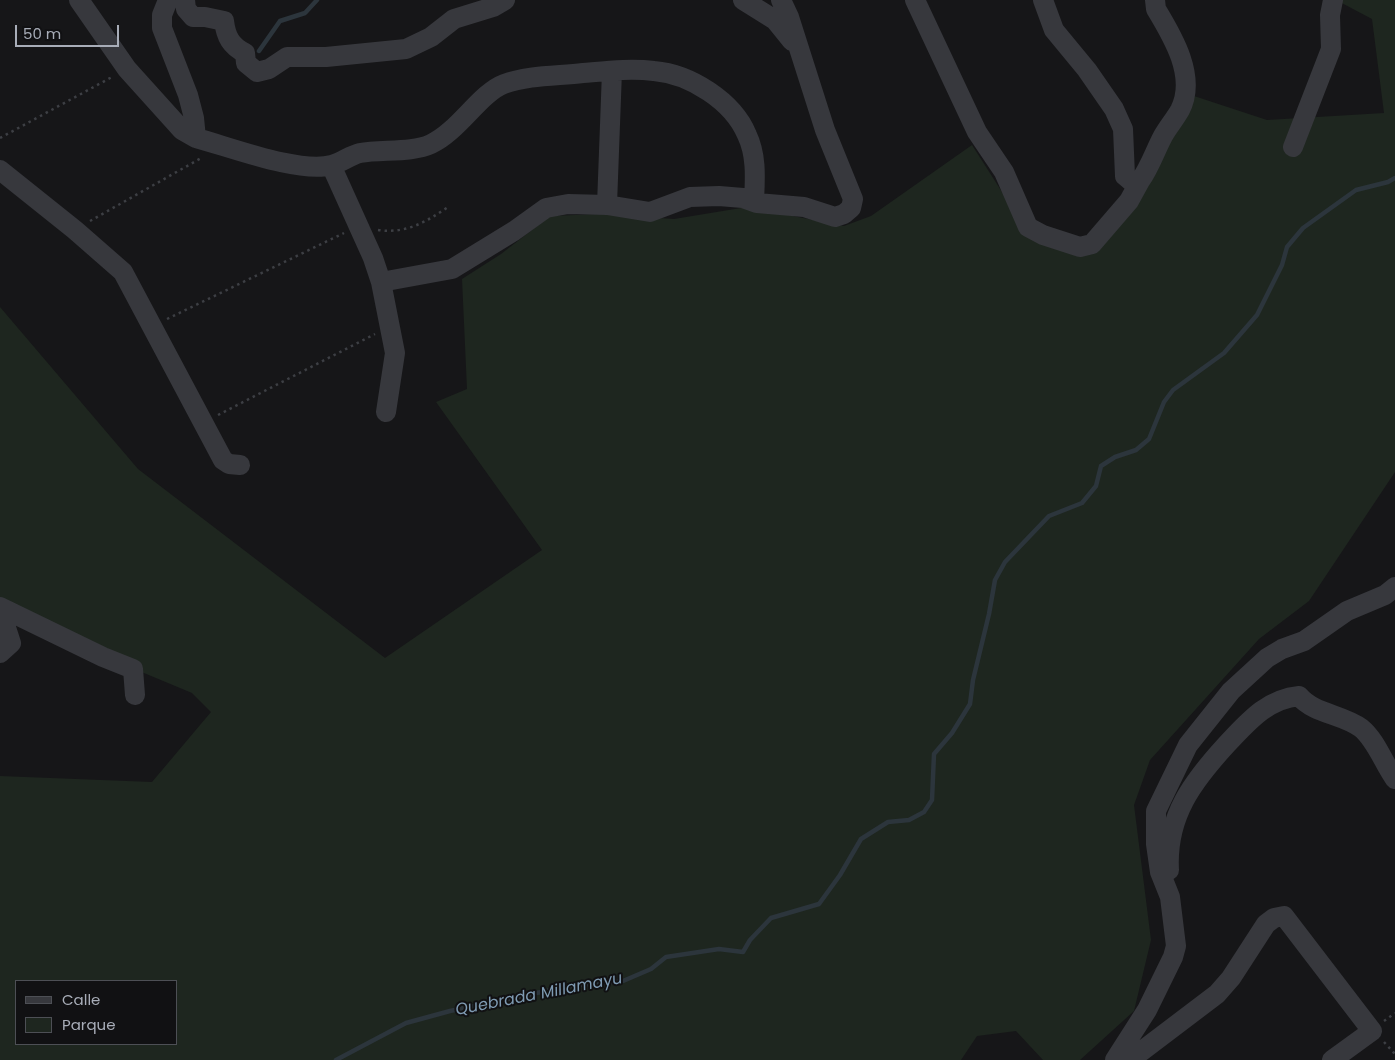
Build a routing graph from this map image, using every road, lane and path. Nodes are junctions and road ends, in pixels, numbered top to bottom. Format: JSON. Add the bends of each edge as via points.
{"nodes":[{"id":1,"x":79,"y":0,"type":"edge"},
{"id":2,"x":168,"y":0,"type":"edge"},
{"id":3,"x":185,"y":0,"type":"edge"},
{"id":4,"x":504,"y":0,"type":"edge"},
{"id":5,"x":743,"y":0,"type":"edge"},
{"id":6,"x":781,"y":0,"type":"edge"},
{"id":7,"x":915,"y":0,"type":"edge"},
{"id":8,"x":1043,"y":0,"type":"edge"},
{"id":9,"x":1155,"y":0,"type":"edge"},
{"id":10,"x":1334,"y":0,"type":"edge"},
{"id":11,"x":800,"y":50,"type":"junction"},
{"id":12,"x":127,"y":69,"type":"junction"},
{"id":13,"x":612,"y":71,"type":"junction"},
{"id":14,"x":0,"y":138,"type":"edge"},
{"id":15,"x":196,"y":138,"type":"junction"},
{"id":16,"x":224,"y":146,"type":"junction"},
{"id":17,"x":1293,"y":147,"type":"dead end"},
{"id":18,"x":331,"y":165,"type":"junction"},
{"id":19,"x":0,"y":170,"type":"edge"},
{"id":20,"x":1140,"y":181,"type":"junction"},
{"id":21,"x":754,"y":202,"type":"junction"},
{"id":22,"x":607,"y":205,"type":"junction"},
{"id":23,"x":448,"y":207,"type":"dead end"},
{"id":24,"x":359,"y":227,"type":"junction"},
{"id":25,"x":75,"y":230,"type":"junction"},
{"id":26,"x":381,"y":282,"type":"junction"},
{"id":27,"x":150,"y":326,"type":"junction"},
{"id":28,"x":390,"y":326,"type":"junction"},
{"id":29,"x":386,"y":412,"type":"dead end"},
{"id":30,"x":202,"y":423,"type":"junction"},
{"id":31,"x":240,"y":465,"type":"dead end"},
{"id":32,"x":1395,"y":587,"type":"edge"},
{"id":33,"x":0,"y":608,"type":"edge"},
{"id":34,"x":0,"y":653,"type":"edge"},
{"id":35,"x":135,"y":695,"type":"dead end"},
{"id":36,"x":1395,"y":780,"type":"edge"},
{"id":37,"x":1170,"y":897,"type":"junction"},
{"id":38,"x":1115,"y":1060,"type":"edge"},
{"id":39,"x":1130,"y":1060,"type":"edge"},
{"id":40,"x":1332,"y":1060,"type":"edge"}],
"edges":[{"from":1,"to":12,"type":"street"},
{"from":2,"to":15,"type":"street","via":[[162,15],[162,28],[188,95]]},
{"from":3,"to":4,"type":"street","via":[[186,9],[193,17],[224,21],[225,32],[233,48],[245,53],[246,63],[257,72],[269,69],[287,57],[326,57],[406,49],[431,37],[454,19],[493,7]]},
{"from":5,"to":11,"type":"street","via":[[775,20]]},
{"from":6,"to":11,"type":"street"},
{"from":7,"to":20,"type":"street","via":[[976,132],[1004,172],[1028,227],[1080,247],[1092,244],[1129,201]]},
{"from":8,"to":20,"type":"street","via":[[1054,30],[1087,70],[1117,116],[1123,129],[1125,176],[1132,182]]},
{"from":9,"to":20,"type":"street","via":[[1156,9],[1182,60],[1184,96]]},
{"from":10,"to":17,"type":"street","via":[[1330,14],[1331,49]]},
{"from":11,"to":21,"type":"street","via":[[825,130],[853,199],[851,208],[835,217],[804,207]]},
{"from":12,"to":14,"type":"path"},
{"from":12,"to":15,"type":"street","via":[[182,130]]},
{"from":13,"to":18,"type":"street","via":[[520,79],[502,85],[450,132],[430,144],[359,153]]},
{"from":13,"to":21,"type":"street","via":[[657,71],[681,77],[712,94],[732,112],[747,135],[756,167]]},
{"from":13,"to":22,"type":"street"},
{"from":15,"to":16,"type":"street"},
{"from":16,"to":18,"type":"street","via":[[296,165]]},
{"from":16,"to":25,"type":"path"},
{"from":18,"to":24,"type":"street"},
{"from":19,"to":25,"type":"street"},
{"from":21,"to":22,"type":"street","via":[[719,196],[690,197],[650,212]]},
{"from":22,"to":26,"type":"street","via":[[568,204],[546,208],[452,269]]},
{"from":23,"to":24,"type":"path","via":[[420,226],[390,232]]},
{"from":24,"to":26,"type":"street"},
{"from":24,"to":27,"type":"path"},
{"from":25,"to":27,"type":"street","via":[[123,272]]},
{"from":26,"to":28,"type":"street"},
{"from":27,"to":30,"type":"street"},
{"from":28,"to":29,"type":"street","via":[[395,353]]},
{"from":28,"to":30,"type":"path"},
{"from":30,"to":31,"type":"street","via":[[222,460]]},
{"from":32,"to":37,"type":"street","via":[[1385,595],[1347,611],[1304,641],[1267,658],[1231,690],[1188,745],[1156,811],[1160,872]]},
{"from":33,"to":34,"type":"street","via":[[11,643]]},
{"from":33,"to":35,"type":"street","via":[[133,669]]},
{"from":36,"to":37,"type":"street","via":[[1363,729],[1313,707],[1299,696],[1280,700],[1254,716],[1192,785],[1171,835],[1168,860]]},
{"from":37,"to":38,"type":"street","via":[[1176,946],[1173,957],[1147,1010]]},
{"from":39,"to":40,"type":"street","via":[[1217,994],[1266,924],[1284,916],[1372,1031]]}]}
